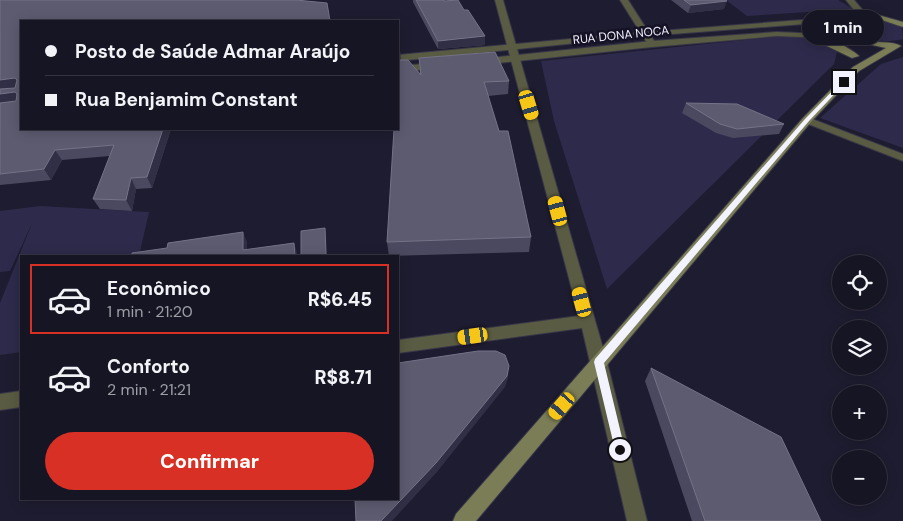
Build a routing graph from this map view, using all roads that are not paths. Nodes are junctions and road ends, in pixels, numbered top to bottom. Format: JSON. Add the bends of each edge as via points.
{"nodes":[{"id":1,"x":499,"y":0,"type":"edge"},
{"id":2,"x":624,"y":0,"type":"edge"},
{"id":3,"x":850,"y":0,"type":"edge"},
{"id":4,"x":898,"y":13,"type":"dead end"},
{"id":5,"x":862,"y":14,"type":"junction"},
{"id":6,"x":876,"y":16,"type":"junction"},
{"id":7,"x":828,"y":20,"type":"junction"},
{"id":8,"x":903,"y":25,"type":"edge"},
{"id":9,"x":646,"y":34,"type":"junction"},
{"id":10,"x":811,"y":35,"type":"junction"},
{"id":11,"x":847,"y":37,"type":"junction"},
{"id":12,"x":856,"y":40,"type":"junction"},
{"id":13,"x":652,"y":44,"type":"junction"},
{"id":14,"x":899,"y":45,"type":"edge"},
{"id":15,"x":513,"y":53,"type":"junction"},
{"id":16,"x":399,"y":58,"type":"edge"},
{"id":17,"x":466,"y":63,"type":"edge"},
{"id":18,"x":855,"y":63,"type":"junction"},
{"id":19,"x":446,"y":65,"type":"edge"},
{"id":20,"x":399,"y":69,"type":"edge"},
{"id":21,"x":807,"y":120,"type":"junction"},
{"id":22,"x":903,"y":158,"type":"edge"},
{"id":23,"x":586,"y":321,"type":"junction"},
{"id":24,"x":399,"y":347,"type":"edge"},
{"id":25,"x":598,"y":362,"type":"junction"},
{"id":26,"x":20,"y":399,"type":"edge"},
{"id":27,"x":0,"y":402,"type":"edge"},
{"id":28,"x":463,"y":521,"type":"edge"},
{"id":29,"x":637,"y":521,"type":"edge"}],
"edges":[{"from":1,"to":15,"type":"street"},
{"from":2,"to":9,"type":"street"},
{"from":3,"to":5,"type":"street"},
{"from":4,"to":6,"type":"main road"},
{"from":5,"to":6,"type":"main road"},
{"from":5,"to":7,"type":"main road","via":[[839,14]]},
{"from":6,"to":8,"type":"main road"},
{"from":7,"to":9,"type":"street","name":"RUA DONA NOCA"},
{"from":7,"to":11,"type":"main road","via":[[828,25]]},
{"from":9,"to":13,"type":"street"},
{"from":9,"to":15,"type":"street","name":"RUA DONA NOCA"},
{"from":10,"to":11,"type":"street","name":"RUA DONA NOCA"},
{"from":10,"to":13,"type":"street","name":"RUA DONA NOCA","via":[[777,34]]},
{"from":10,"to":18,"type":"main road","via":[[835,45]]},
{"from":11,"to":12,"type":"main road"},
{"from":12,"to":14,"type":"main road"},
{"from":12,"to":18,"type":"main road"},
{"from":13,"to":15,"type":"street","name":"RUA DONA NOCA"},
{"from":14,"to":18,"type":"main road"},
{"from":15,"to":16,"type":"street","name":"RUA DONA NOCA"},
{"from":15,"to":17,"type":"street","name":"RUA DONA NOCA"},
{"from":15,"to":23,"type":"street","via":[[534,120]]},
{"from":18,"to":21,"type":"main road"},
{"from":19,"to":20,"type":"street"},
{"from":21,"to":22,"type":"street"},
{"from":21,"to":25,"type":"main road"},
{"from":23,"to":24,"type":"street"},
{"from":23,"to":25,"type":"street"},
{"from":25,"to":28,"type":"main road"},
{"from":25,"to":29,"type":"street"},
{"from":26,"to":27,"type":"street"}]}
